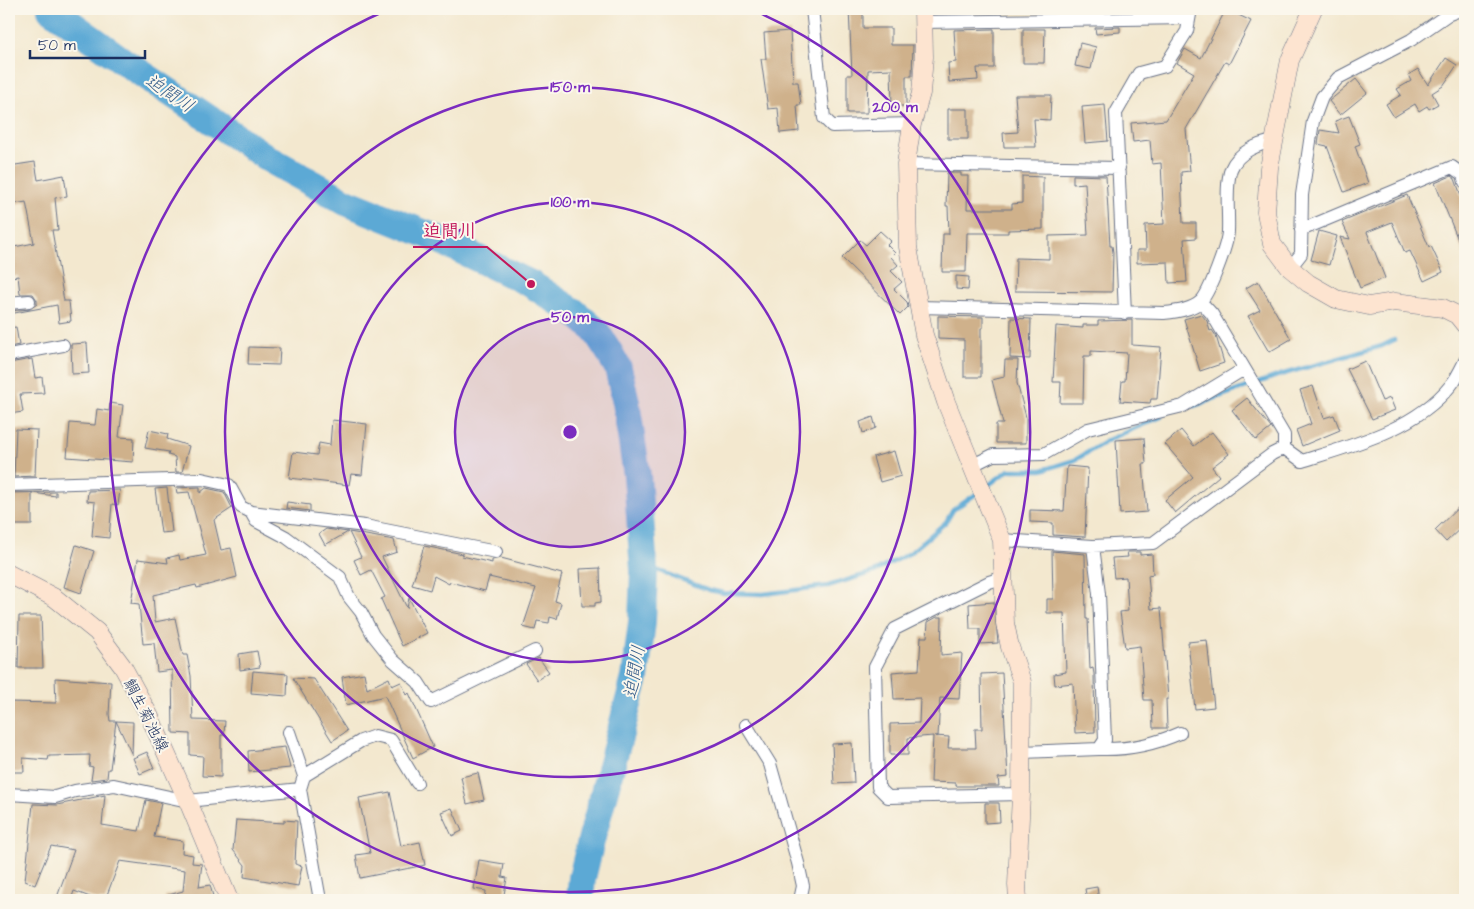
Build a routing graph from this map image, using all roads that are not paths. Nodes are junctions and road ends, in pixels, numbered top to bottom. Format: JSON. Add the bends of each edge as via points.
{"nodes":[{"id":1,"x":812,"y":9,"type":"edge"},
{"id":2,"x":1313,"y":9,"type":"edge"},
{"id":3,"x":1463,"y":9,"type":"edge"},
{"id":4,"x":1190,"y":13,"type":"edge"},
{"id":5,"x":923,"y":15,"type":"edge"},
{"id":6,"x":912,"y":124,"type":"junction"},
{"id":7,"x":1274,"y":141,"type":"junction"},
{"id":8,"x":906,"y":164,"type":"junction"},
{"id":9,"x":1119,"y":168,"type":"junction"},
{"id":10,"x":1465,"y":182,"type":"edge"},
{"id":11,"x":1302,"y":230,"type":"junction"},
{"id":12,"x":1290,"y":268,"type":"junction"},
{"id":13,"x":30,"y":301,"type":"dead end"},
{"id":14,"x":1201,"y":302,"type":"junction"},
{"id":15,"x":9,"y":303,"type":"edge"},
{"id":16,"x":918,"y":307,"type":"junction"},
{"id":17,"x":1125,"y":313,"type":"junction"},
{"id":18,"x":1463,"y":317,"type":"edge"},
{"id":19,"x":63,"y":345,"type":"dead end"},
{"id":20,"x":9,"y":355,"type":"edge"},
{"id":21,"x":1465,"y":361,"type":"edge"},
{"id":22,"x":1244,"y":369,"type":"junction"},
{"id":23,"x":1284,"y":448,"type":"junction"},
{"id":24,"x":971,"y":466,"type":"junction"},
{"id":25,"x":9,"y":485,"type":"edge"},
{"id":26,"x":251,"y":512,"type":"junction"},
{"id":27,"x":1002,"y":540,"type":"junction"},
{"id":28,"x":1094,"y":546,"type":"junction"},
{"id":29,"x":496,"y":552,"type":"dead end"},
{"id":30,"x":9,"y":574,"type":"edge"},
{"id":31,"x":1005,"y":577,"type":"junction"},
{"id":32,"x":535,"y":651,"type":"dead end"},
{"id":33,"x":746,"y":725,"type":"dead end"},
{"id":34,"x":289,"y":732,"type":"dead end"},
{"id":35,"x":1180,"y":733,"type":"dead end"},
{"id":36,"x":1098,"y":749,"type":"junction"},
{"id":37,"x":1022,"y":752,"type":"junction"},
{"id":38,"x":304,"y":776,"type":"junction"},
{"id":39,"x":416,"y":783,"type":"dead end"},
{"id":40,"x":300,"y":789,"type":"junction"},
{"id":41,"x":9,"y":794,"type":"edge"},
{"id":42,"x":1021,"y":794,"type":"junction"},
{"id":43,"x":188,"y":802,"type":"junction"},
{"id":44,"x":229,"y":900,"type":"edge"},
{"id":45,"x":320,"y":900,"type":"edge"},
{"id":46,"x":800,"y":900,"type":"edge"},
{"id":47,"x":1018,"y":900,"type":"edge"}],
"edges":[{"from":1,"to":6,"type":"street","via":[[824,118],[832,126]]},
{"from":2,"to":7,"type":"street","via":[[1290,60]]},
{"from":3,"to":11,"type":"street","via":[[1338,78],[1322,97],[1313,121],[1302,195]]},
{"from":4,"to":5,"type":"street"},
{"from":4,"to":9,"type":"street","via":[[1187,31],[1165,66],[1139,73],[1116,113]]},
{"from":5,"to":6,"type":"street","via":[[921,93]]},
{"from":6,"to":8,"type":"street"},
{"from":7,"to":12,"type":"street","via":[[1266,212],[1272,244]]},
{"from":7,"to":14,"type":"street","via":[[1244,152],[1231,169],[1228,234]]},
{"from":8,"to":9,"type":"street"},
{"from":8,"to":16,"type":"street","via":[[908,247]]},
{"from":9,"to":17,"type":"street"},
{"from":10,"to":11,"type":"street","via":[[1463,175],[1452,167]]},
{"from":11,"to":12,"type":"street","via":[[1301,254]]},
{"from":12,"to":18,"type":"street","via":[[1336,299],[1369,306],[1395,302],[1443,308]]},
{"from":13,"to":15,"type":"street"},
{"from":14,"to":17,"type":"street","via":[[1164,313]]},
{"from":14,"to":22,"type":"street","via":[[1212,314]]},
{"from":16,"to":17,"type":"street"},
{"from":16,"to":24,"type":"street","via":[[946,402]]},
{"from":19,"to":20,"type":"street"},
{"from":21,"to":23,"type":"street","via":[[1452,384],[1437,400],[1396,428],[1302,461]]},
{"from":22,"to":23,"type":"street","via":[[1284,435]]},
{"from":22,"to":24,"type":"street","via":[[1183,406],[1088,429],[1044,454],[994,455]]},
{"from":23,"to":28,"type":"street","via":[[1153,543]]},
{"from":24,"to":27,"type":"street"},
{"from":25,"to":26,"type":"street","via":[[202,479],[229,485],[241,507]]},
{"from":26,"to":29,"type":"street","via":[[365,526]]},
{"from":26,"to":32,"type":"street","via":[[256,521],[286,537],[340,577],[374,635],[393,660],[418,682],[431,702]]},
{"from":27,"to":28,"type":"street"},
{"from":27,"to":31,"type":"street"},
{"from":28,"to":36,"type":"street","via":[[1105,740]]},
{"from":30,"to":43,"type":"street","name":"鯛生菊池線","via":[[55,598],[97,632],[123,667],[149,714]]},
{"from":31,"to":37,"type":"street","via":[[1005,623],[1022,682]]},
{"from":31,"to":42,"type":"street","via":[[895,629],[875,667],[878,787],[888,797]]},
{"from":33,"to":46,"type":"street","via":[[770,764],[798,863],[803,886]]},
{"from":34,"to":38,"type":"street"},
{"from":35,"to":36,"type":"street","via":[[1160,742],[1114,750]]},
{"from":36,"to":37,"type":"street"},
{"from":37,"to":42,"type":"street"},
{"from":38,"to":39,"type":"street","via":[[361,741],[375,736],[391,740]]},
{"from":38,"to":40,"type":"street"},
{"from":40,"to":43,"type":"street"},
{"from":40,"to":45,"type":"street"},
{"from":41,"to":43,"type":"street","via":[[55,797],[114,785]]},
{"from":42,"to":47,"type":"street"},
{"from":43,"to":44,"type":"street","name":"鯛生菊池線"}]}
